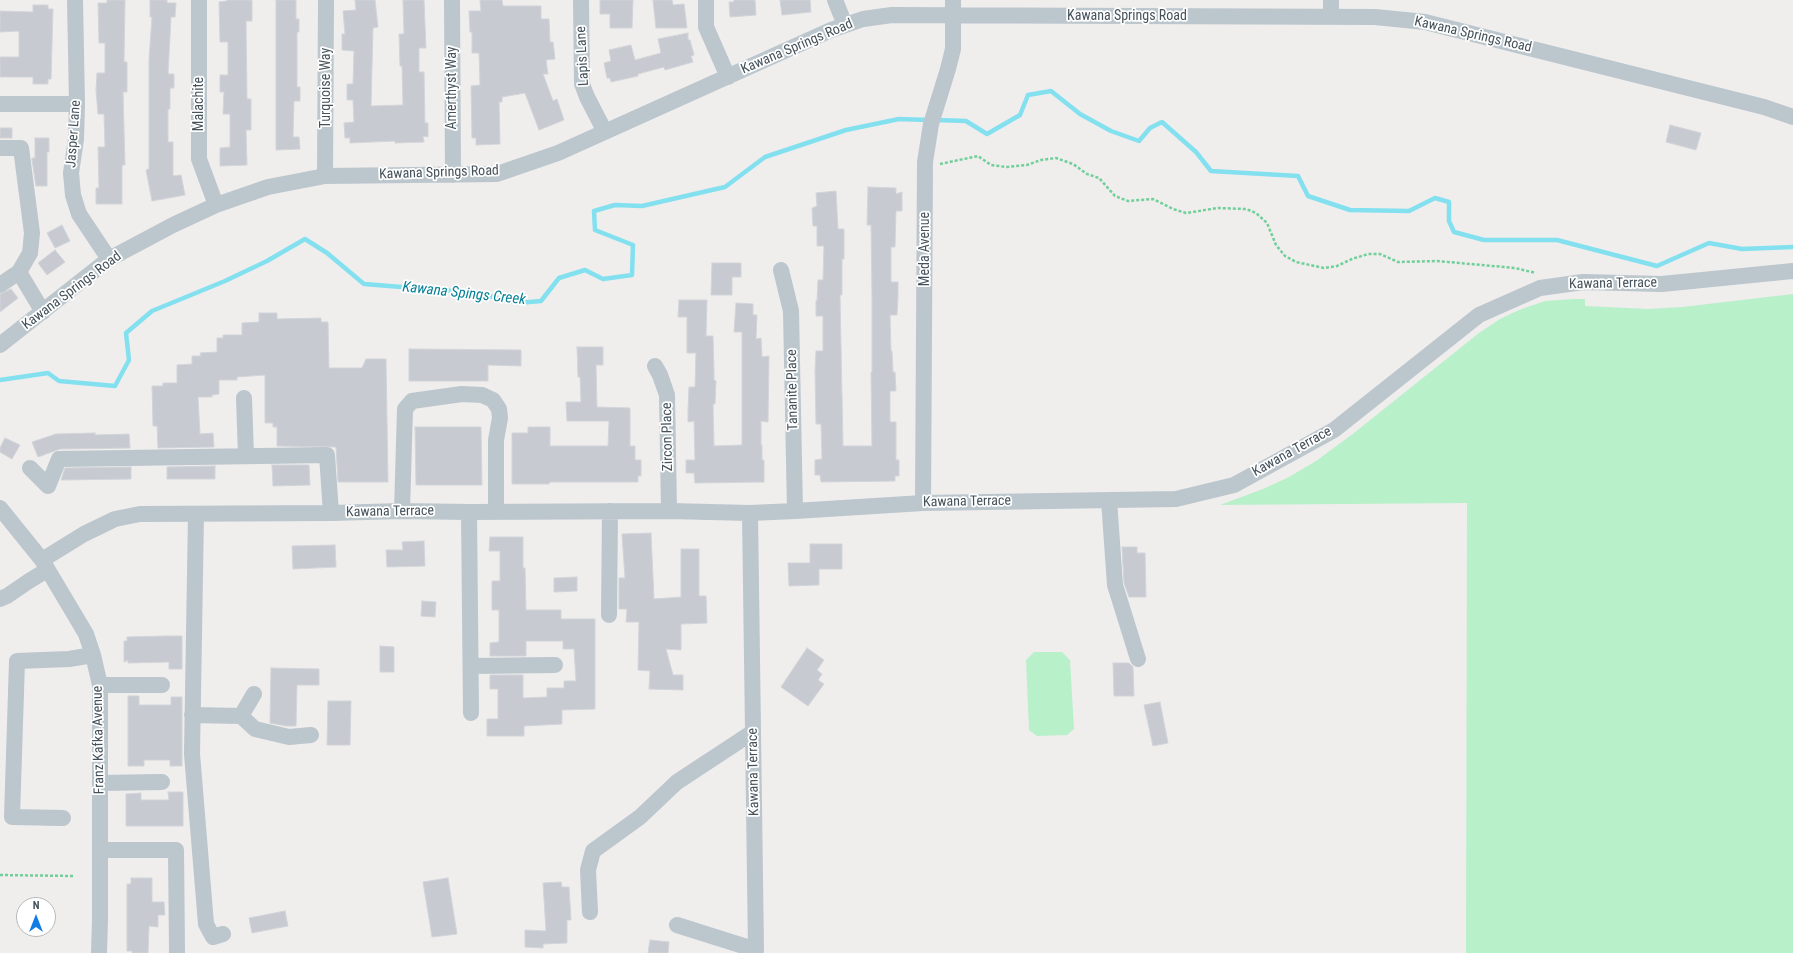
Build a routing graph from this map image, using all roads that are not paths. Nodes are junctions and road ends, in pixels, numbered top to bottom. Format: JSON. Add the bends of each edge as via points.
{"nodes":[{"id":1,"x":75,"y":0,"type":"edge"},
{"id":2,"x":199,"y":0,"type":"edge"},
{"id":3,"x":326,"y":0,"type":"edge"},
{"id":4,"x":452,"y":0,"type":"edge"},
{"id":5,"x":581,"y":0,"type":"edge"},
{"id":6,"x":706,"y":0,"type":"edge"},
{"id":7,"x":835,"y":0,"type":"edge"},
{"id":8,"x":1331,"y":0,"type":"edge"},
{"id":9,"x":953,"y":7,"type":"edge"},
{"id":10,"x":1331,"y":17,"type":"junction"},
{"id":11,"x":845,"y":25,"type":"junction"},
{"id":12,"x":728,"y":77,"type":"junction"},
{"id":13,"x":0,"y":104,"type":"edge"},
{"id":14,"x":77,"y":104,"type":"junction"},
{"id":15,"x":1793,"y":116,"type":"edge"},
{"id":16,"x":605,"y":132,"type":"junction"},
{"id":17,"x":0,"y":148,"type":"edge"},
{"id":18,"x":453,"y":175,"type":"junction"},
{"id":19,"x":325,"y":176,"type":"junction"},
{"id":20,"x":216,"y":205,"type":"junction"},
{"id":21,"x":109,"y":259,"type":"junction"},
{"id":22,"x":781,"y":270,"type":"dead end"},
{"id":23,"x":1793,"y":271,"type":"edge"},
{"id":24,"x":18,"y":272,"type":"junction"},
{"id":25,"x":0,"y":285,"type":"edge"},
{"id":26,"x":42,"y":312,"type":"junction"},
{"id":27,"x":3,"y":343,"type":"edge"},
{"id":28,"x":655,"y":366,"type":"dead end"},
{"id":29,"x":244,"y":398,"type":"dead end"},
{"id":30,"x":246,"y":456,"type":"junction"},
{"id":31,"x":30,"y":468,"type":"dead end"},
{"id":32,"x":1109,"y":500,"type":"junction"},
{"id":33,"x":923,"y":503,"type":"junction"},
{"id":34,"x":0,"y":508,"type":"edge"},
{"id":35,"x":402,"y":511,"type":"junction"},
{"id":36,"x":610,"y":511,"type":"junction"},
{"id":37,"x":669,"y":511,"type":"junction"},
{"id":38,"x":795,"y":511,"type":"junction"},
{"id":39,"x":469,"y":512,"type":"junction"},
{"id":40,"x":496,"y":512,"type":"junction"},
{"id":41,"x":331,"y":513,"type":"junction"},
{"id":42,"x":750,"y":513,"type":"junction"},
{"id":43,"x":196,"y":514,"type":"junction"},
{"id":44,"x":45,"y":565,"type":"junction"},
{"id":45,"x":0,"y":599,"type":"edge"},
{"id":46,"x":608,"y":615,"type":"dead end"},
{"id":47,"x":93,"y":655,"type":"junction"},
{"id":48,"x":1138,"y":659,"type":"dead end"},
{"id":49,"x":555,"y":665,"type":"dead end"},
{"id":50,"x":471,"y":666,"type":"junction"},
{"id":51,"x":162,"y":685,"type":"dead end"},
{"id":52,"x":100,"y":686,"type":"junction"},
{"id":53,"x":254,"y":694,"type":"dead end"},
{"id":54,"x":471,"y":713,"type":"dead end"},
{"id":55,"x":192,"y":716,"type":"junction"},
{"id":56,"x":242,"y":716,"type":"junction"},
{"id":57,"x":753,"y":732,"type":"junction"},
{"id":58,"x":311,"y":735,"type":"dead end"},
{"id":59,"x":100,"y":782,"type":"junction"},
{"id":60,"x":162,"y":782,"type":"dead end"},
{"id":61,"x":6,"y":817,"type":"edge"},
{"id":62,"x":63,"y":818,"type":"dead end"},
{"id":63,"x":100,"y":850,"type":"junction"},
{"id":64,"x":590,"y":912,"type":"dead end"},
{"id":65,"x":677,"y":925,"type":"dead end"},
{"id":66,"x":223,"y":934,"type":"dead end"},
{"id":67,"x":177,"y":952,"type":"dead end"},
{"id":68,"x":99,"y":953,"type":"edge"}],
"edges":[{"from":1,"to":14,"type":"street","name":"Jasper Lane"},
{"from":2,"to":20,"type":"street","name":"Malachite","via":[[199,159]]},
{"from":3,"to":19,"type":"street","name":"Turquoise Way"},
{"from":4,"to":18,"type":"street","name":"Amerthyst Way"},
{"from":5,"to":16,"type":"street","name":"Lapis Lane","via":[[582,84]]},
{"from":6,"to":12,"type":"street","via":[[706,27]]},
{"from":7,"to":11,"type":"street"},
{"from":8,"to":10,"type":"street"},
{"from":9,"to":10,"type":"street","name":"Kawana Springs Road"},
{"from":9,"to":11,"type":"street","name":"Kawana Springs Road","via":[[863,19]]},
{"from":9,"to":33,"type":"street","name":"Meda Avenue","via":[[953,49],[931,124],[925,162]]},
{"from":10,"to":15,"type":"street","name":"Kawana Springs Road","via":[[1375,17],[1425,22]]},
{"from":11,"to":12,"type":"street","name":"Kawana Springs Road"},
{"from":12,"to":16,"type":"street","name":"Kawana Springs Road"},
{"from":13,"to":14,"type":"street"},
{"from":14,"to":21,"type":"street","name":"Jasper Lane","via":[[76,139],[71,173],[73,195],[79,214]]},
{"from":16,"to":18,"type":"street","name":"Kawana Springs Road","via":[[558,153],[497,174]]},
{"from":17,"to":24,"type":"street","via":[[22,148],[32,233],[30,254]]},
{"from":18,"to":19,"type":"street","name":"Kawana Springs Road"},
{"from":19,"to":20,"type":"street","name":"Kawana Springs Road","via":[[268,187]]},
{"from":20,"to":21,"type":"street","name":"Kawana Springs Road"},
{"from":21,"to":26,"type":"street","name":"Kawana Springs Road"},
{"from":22,"to":38,"type":"street","name":"Tananite Place","via":[[791,311]]},
{"from":23,"to":32,"type":"street","name":"Kawana Terrace","via":[[1662,284],[1584,282],[1540,288],[1479,315],[1334,430],[1234,485],[1176,499]]},
{"from":24,"to":25,"type":"street"},
{"from":24,"to":26,"type":"street"},
{"from":26,"to":27,"type":"street","name":"Kawana Springs Road"},
{"from":28,"to":37,"type":"street","name":"Zircon Place","via":[[667,395]]},
{"from":29,"to":30,"type":"street"},
{"from":30,"to":31,"type":"street","via":[[59,459],[48,486]]},
{"from":30,"to":41,"type":"street","via":[[328,455]]},
{"from":32,"to":33,"type":"street","name":"Kawana Terrace"},
{"from":32,"to":48,"type":"street","via":[[1114,585]]},
{"from":33,"to":38,"type":"street","name":"Kawana Terrace"},
{"from":34,"to":44,"type":"street","name":"Franz Kafka Avenue"},
{"from":35,"to":39,"type":"street","name":"Kawana Terrace"},
{"from":35,"to":40,"type":"street","via":[[405,409],[412,401],[462,394],[482,395],[493,400],[499,408],[496,440]]},
{"from":35,"to":41,"type":"street","name":"Kawana Terrace"},
{"from":36,"to":37,"type":"street","name":"Kawana Terrace"},
{"from":36,"to":40,"type":"street","name":"Kawana Terrace"},
{"from":36,"to":46,"type":"street"},
{"from":37,"to":42,"type":"street","name":"Kawana Terrace"},
{"from":38,"to":42,"type":"street","name":"Kawana Terrace"},
{"from":39,"to":40,"type":"street","name":"Kawana Terrace"},
{"from":39,"to":50,"type":"street"},
{"from":41,"to":43,"type":"street","name":"Kawana Terrace"},
{"from":42,"to":57,"type":"street","name":"Kawana Terrace"},
{"from":43,"to":44,"type":"street","name":"Kawana Terrace","via":[[140,514],[115,519],[84,534]]},
{"from":43,"to":55,"type":"street"},
{"from":44,"to":45,"type":"street","name":"Kawana Terrace","via":[[29,581]]},
{"from":44,"to":47,"type":"street","name":"Franz Kafka Avenue","via":[[86,634]]},
{"from":47,"to":52,"type":"street","name":"Franz Kafka Avenue"},
{"from":47,"to":61,"type":"street","via":[[70,659],[17,661]]},
{"from":49,"to":50,"type":"street"},
{"from":50,"to":54,"type":"street"},
{"from":51,"to":52,"type":"street"},
{"from":52,"to":59,"type":"street","name":"Franz Kafka Avenue"},
{"from":53,"to":56,"type":"street"},
{"from":55,"to":56,"type":"street"},
{"from":55,"to":66,"type":"street","via":[[192,754],[206,924],[213,937]]},
{"from":56,"to":58,"type":"street","via":[[255,729],[289,737]]},
{"from":57,"to":64,"type":"street","via":[[677,782],[640,817],[593,851],[588,870]]},
{"from":57,"to":65,"type":"street","name":"Kawana Terrace","via":[[756,950]]},
{"from":59,"to":60,"type":"street"},
{"from":59,"to":63,"type":"street","name":"Franz Kafka Avenue"},
{"from":61,"to":62,"type":"street"},
{"from":63,"to":67,"type":"street","via":[[176,850]]},
{"from":63,"to":68,"type":"street","name":"Franz Kafka Avenue"}]}
